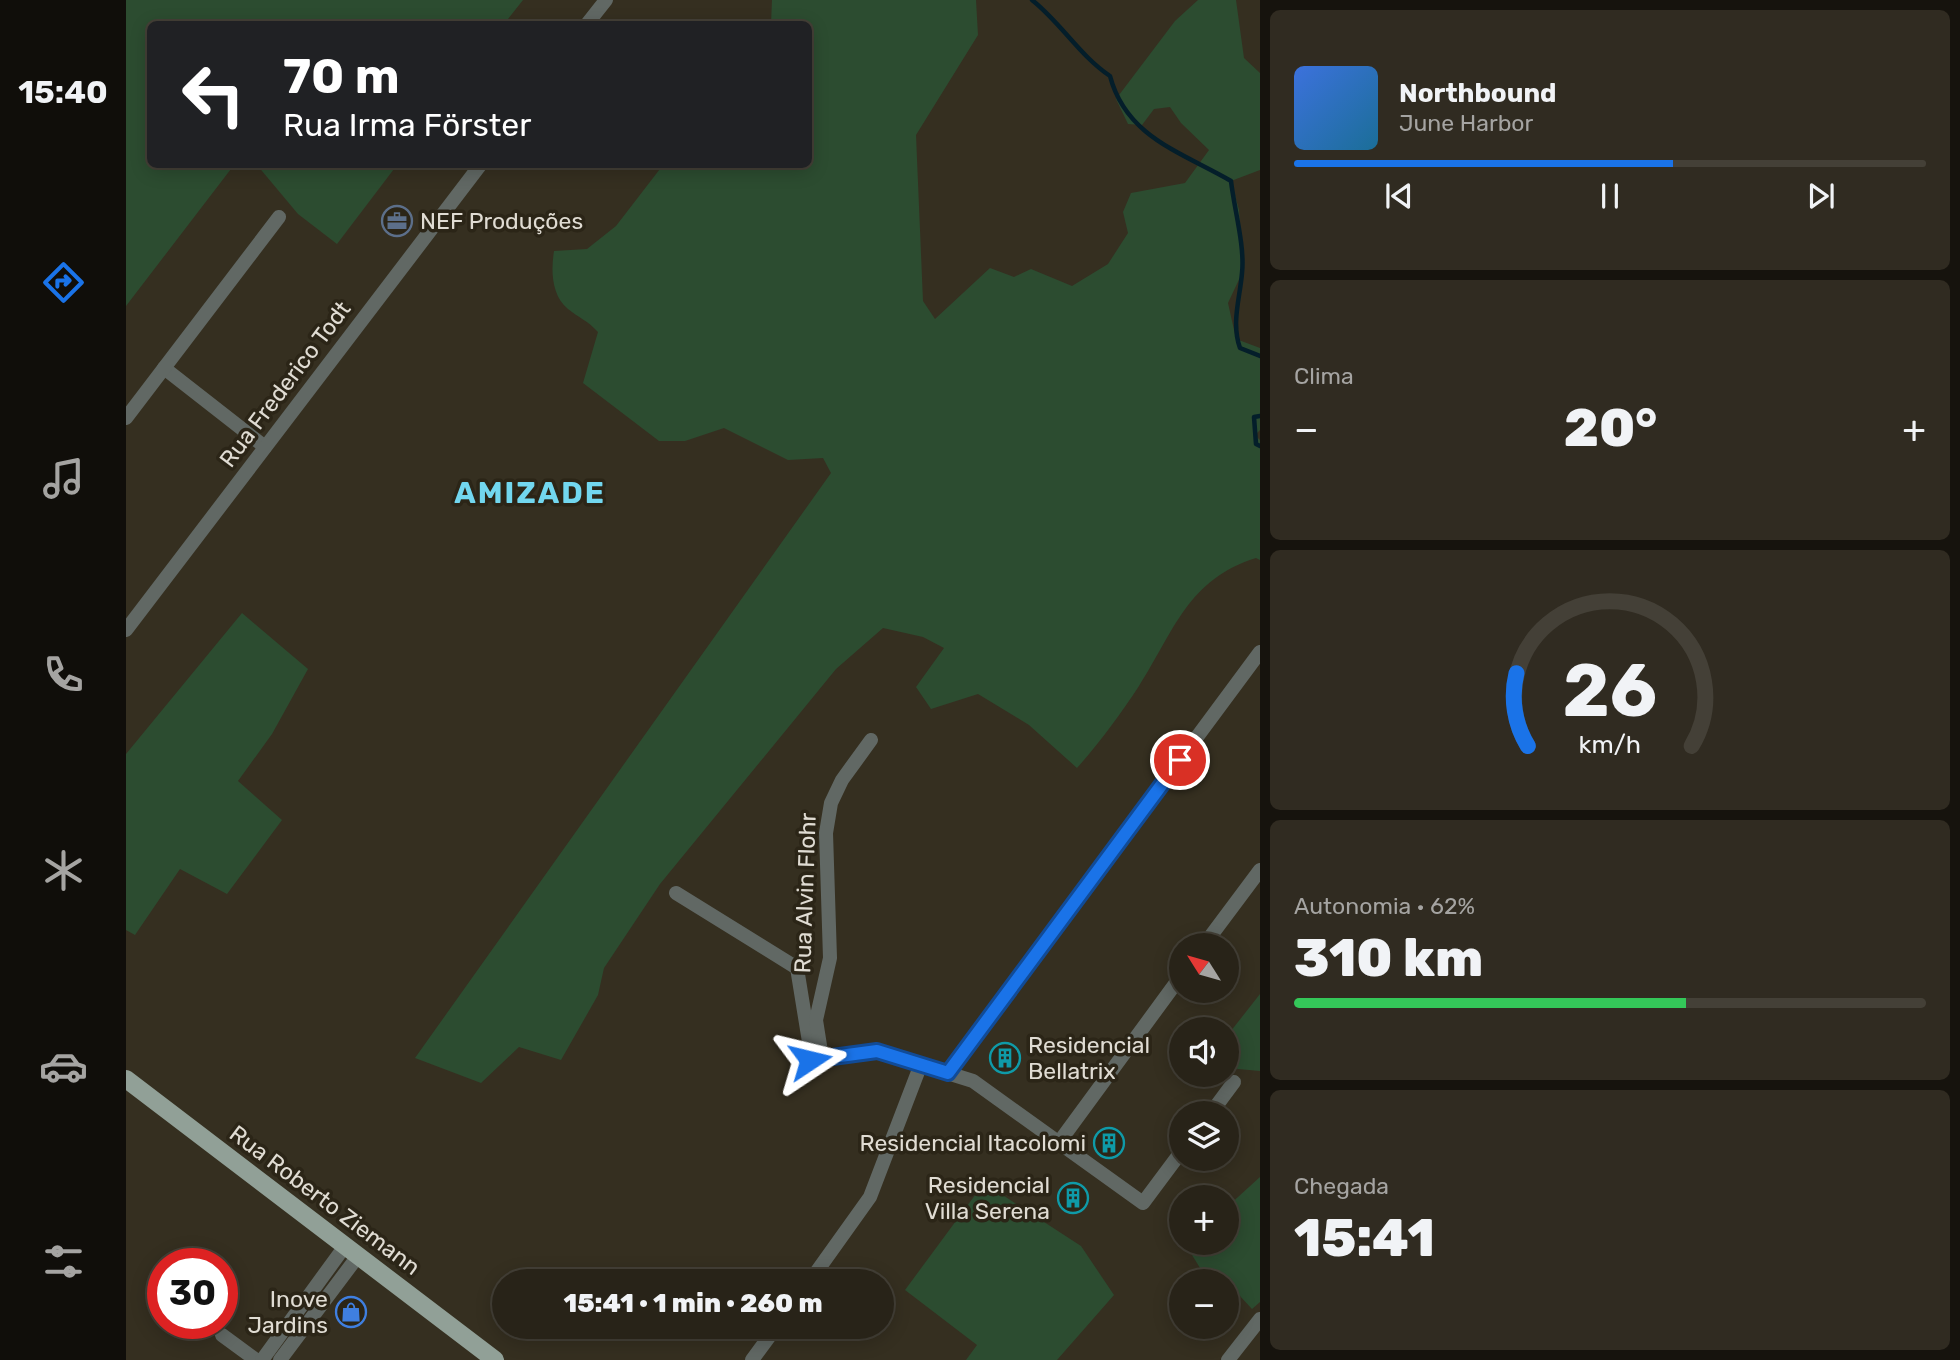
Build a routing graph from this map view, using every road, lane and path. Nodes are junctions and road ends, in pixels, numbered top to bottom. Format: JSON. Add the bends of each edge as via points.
{"nodes":[{"id":1,"x":606,"y":0,"type":"edge"},
{"id":2,"x":589,"y":21,"type":"edge"},
{"id":3,"x":478,"y":168,"type":"edge"},
{"id":4,"x":279,"y":217,"type":"dead end"},
{"id":5,"x":164,"y":368,"type":"junction"},
{"id":6,"x":126,"y":418,"type":"edge"},
{"id":7,"x":265,"y":447,"type":"junction"},
{"id":8,"x":126,"y":630,"type":"edge"},
{"id":9,"x":1260,"y":652,"type":"edge"},
{"id":10,"x":871,"y":740,"type":"dead end"},
{"id":11,"x":1260,"y":870,"type":"edge"},
{"id":12,"x":676,"y":893,"type":"dead end"},
{"id":13,"x":1213,"y":933,"type":"edge"},
{"id":14,"x":1169,"y":992,"type":"edge"},
{"id":15,"x":815,"y":1059,"type":"junction"},
{"id":16,"x":921,"y":1064,"type":"junction"},
{"id":17,"x":948,"y":1073,"type":"junction"},
{"id":18,"x":126,"y":1079,"type":"edge"},
{"id":19,"x":1060,"y":1141,"type":"junction"},
{"id":20,"x":1169,"y":1168,"type":"edge"},
{"id":21,"x":351,"y":1251,"type":"junction"},
{"id":22,"x":819,"y":1269,"type":"edge"},
{"id":23,"x":1260,"y":1319,"type":"edge"},
{"id":24,"x":227,"y":1339,"type":"edge"},
{"id":25,"x":767,"y":1339,"type":"edge"},
{"id":26,"x":256,"y":1360,"type":"edge"},
{"id":27,"x":262,"y":1360,"type":"edge"},
{"id":28,"x":280,"y":1360,"type":"edge"},
{"id":29,"x":495,"y":1360,"type":"edge"},
{"id":30,"x":752,"y":1360,"type":"edge"},
{"id":31,"x":1228,"y":1360,"type":"edge"}],
"edges":[{"from":1,"to":2,"type":"street"},
{"from":3,"to":7,"type":"street","name":"Rua Frederico Todt"},
{"from":4,"to":5,"type":"street"},
{"from":5,"to":6,"type":"street"},
{"from":5,"to":7,"type":"street"},
{"from":7,"to":8,"type":"street","name":"Rua Frederico Todt"},
{"from":9,"to":17,"type":"street"},
{"from":10,"to":15,"type":"street","name":"Rua Alvin Flohr","via":[[842,780],[829,813],[830,958],[816,1020]]},
{"from":11,"to":13,"type":"street"},
{"from":12,"to":15,"type":"street","via":[[797,968]]},
{"from":14,"to":19,"type":"street"},
{"from":15,"to":16,"type":"street","via":[[877,1051]]},
{"from":16,"to":17,"type":"street"},
{"from":16,"to":22,"type":"street","via":[[870,1197]]},
{"from":17,"to":19,"type":"street","via":[[980,1085]]},
{"from":18,"to":21,"type":"main road","name":"Rua Roberto Ziemann"},
{"from":19,"to":20,"type":"street","via":[[1143,1203]]},
{"from":21,"to":27,"type":"street"},
{"from":21,"to":28,"type":"street"},
{"from":21,"to":29,"type":"main road","name":"Rua Roberto Ziemann"},
{"from":23,"to":31,"type":"street"},
{"from":24,"to":26,"type":"street"},
{"from":25,"to":30,"type":"street"}]}
